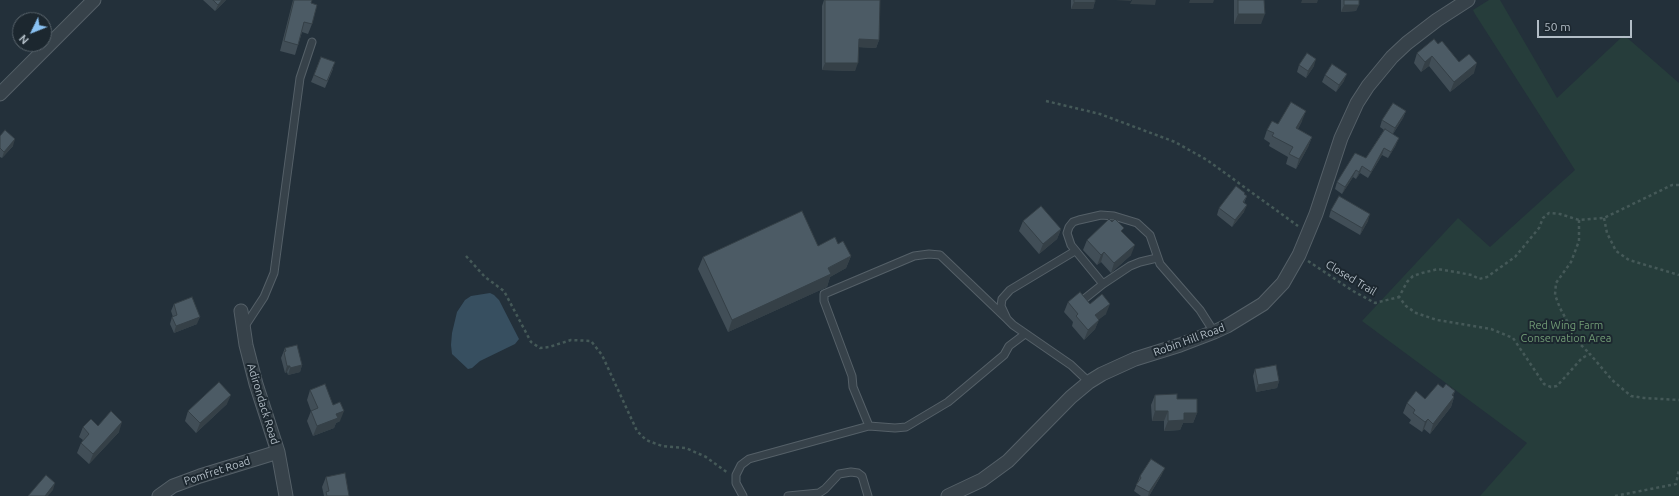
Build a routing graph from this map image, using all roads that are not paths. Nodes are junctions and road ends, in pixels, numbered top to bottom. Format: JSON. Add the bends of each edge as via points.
{"nodes":[{"id":1,"x":94,"y":0,"type":"edge"},
{"id":2,"x":1468,"y":0,"type":"edge"},
{"id":3,"x":312,"y":42,"type":"dead end"},
{"id":4,"x":0,"y":94,"type":"edge"},
{"id":5,"x":1075,"y":251,"type":"junction"},
{"id":6,"x":1157,"y":258,"type":"junction"},
{"id":7,"x":1103,"y":284,"type":"junction"},
{"id":8,"x":1083,"y":300,"type":"edge"},
{"id":9,"x":241,"y":311,"type":"dead end"},
{"id":10,"x":1007,"y":319,"type":"junction"},
{"id":11,"x":242,"y":329,"type":"junction"},
{"id":12,"x":1214,"y":332,"type":"junction"},
{"id":13,"x":1025,"y":334,"type":"junction"},
{"id":14,"x":1089,"y":382,"type":"junction"},
{"id":15,"x":869,"y":426,"type":"junction"},
{"id":16,"x":278,"y":452,"type":"junction"},
{"id":17,"x":159,"y":496,"type":"edge"},
{"id":18,"x":286,"y":496,"type":"edge"},
{"id":19,"x":743,"y":496,"type":"edge"},
{"id":20,"x":788,"y":496,"type":"edge"},
{"id":21,"x":868,"y":496,"type":"edge"},
{"id":22,"x":948,"y":496,"type":"edge"}],
"edges":[{"from":1,"to":4,"type":"street"},
{"from":2,"to":12,"type":"street","name":"Robin Hill Road","via":[[1407,43],[1368,86],[1341,138],[1309,232],[1283,283],[1263,304]]},
{"from":3,"to":11,"type":"lane","via":[[300,78],[274,273],[264,297]]},
{"from":5,"to":6,"type":"lane","via":[[1068,239],[1069,227],[1073,222],[1101,215],[1137,223],[1146,230],[1154,243]]},
{"from":5,"to":7,"type":"lane"},
{"from":5,"to":10,"type":"lane","via":[[1005,294],[1001,306]]},
{"from":6,"to":7,"type":"lane","via":[[1140,262]]},
{"from":6,"to":12,"type":"lane","via":[[1200,310]]},
{"from":7,"to":8,"type":"lane"},
{"from":9,"to":11,"type":"street","name":"Adirondack Road"},
{"from":10,"to":13,"type":"lane"},
{"from":10,"to":15,"type":"lane","via":[[940,254],[914,256],[824,294],[824,301],[852,376],[853,387]]},
{"from":11,"to":16,"type":"street","name":"Adirondack Road","via":[[256,384]]},
{"from":12,"to":14,"type":"street","name":"Robin Hill Road","via":[[1135,359]]},
{"from":13,"to":14,"type":"lane","via":[[1071,365]]},
{"from":13,"to":15,"type":"lane","via":[[948,402],[922,419],[906,427]]},
{"from":14,"to":22,"type":"street","name":"Robin Hill Road","via":[[1070,397],[1008,461],[982,480]]},
{"from":15,"to":19,"type":"lane","via":[[749,459],[741,465],[736,475]]},
{"from":16,"to":17,"type":"street","name":"Pomfret Road","via":[[200,476],[173,486]]},
{"from":16,"to":18,"type":"street","name":"Adirondack Road"},
{"from":20,"to":21,"type":"lane","via":[[819,493],[839,474],[851,472],[862,476]]}]}
